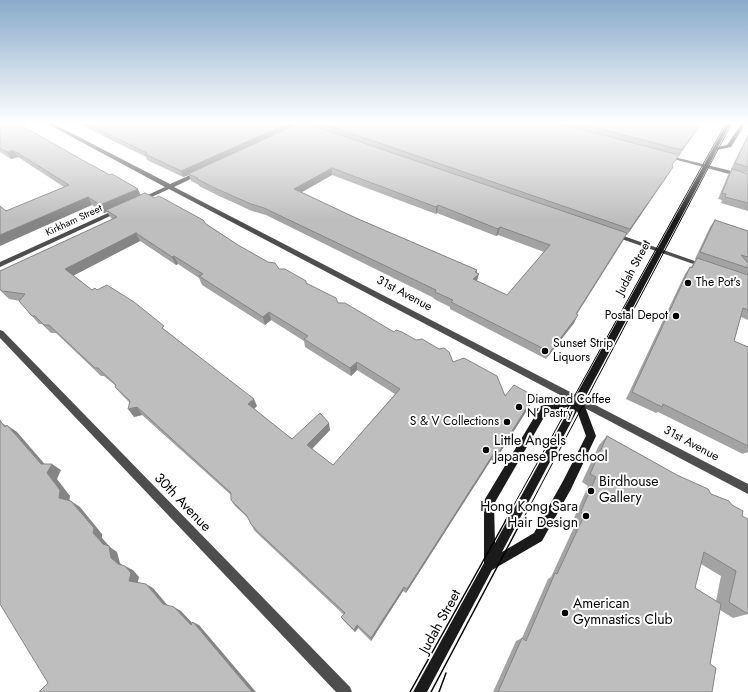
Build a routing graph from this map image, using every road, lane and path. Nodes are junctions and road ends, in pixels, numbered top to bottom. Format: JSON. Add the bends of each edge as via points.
{"nodes":[{"id":1,"x":110,"y":155,"type":"edge"},
{"id":2,"x":666,"y":155,"type":"edge"},
{"id":3,"x":712,"y":155,"type":"edge"},
{"id":4,"x":706,"y":166,"type":"junction"},
{"id":5,"x":206,"y":170,"type":"edge"},
{"id":6,"x":748,"y":177,"type":"edge"},
{"id":7,"x":170,"y":187,"type":"junction"},
{"id":8,"x":132,"y":204,"type":"edge"},
{"id":9,"x":125,"y":207,"type":"edge"},
{"id":10,"x":611,"y":233,"type":"edge"},
{"id":11,"x":660,"y":250,"type":"junction"},
{"id":12,"x":0,"y":265,"type":"edge"},
{"id":13,"x":711,"y":268,"type":"edge"},
{"id":14,"x":0,"y":333,"type":"edge"},
{"id":15,"x":578,"y":400,"type":"junction"},
{"id":16,"x":748,"y":489,"type":"edge"},
{"id":17,"x":489,"y":566,"type":"junction"},
{"id":18,"x":345,"y":692,"type":"edge"},
{"id":19,"x":420,"y":692,"type":"edge"}],
"edges":[{"from":1,"to":7,"type":"street","name":"31st Avenue"},
{"from":2,"to":4,"type":"street"},
{"from":3,"to":4,"type":"street","name":"Judah Street"},
{"from":4,"to":6,"type":"street"},
{"from":4,"to":11,"type":"street","name":"Judah Street"},
{"from":5,"to":7,"type":"street"},
{"from":7,"to":8,"type":"street"},
{"from":7,"to":15,"type":"street","name":"31st Avenue"},
{"from":9,"to":12,"type":"street","name":"Kirkham Street"},
{"from":10,"to":11,"type":"street"},
{"from":11,"to":13,"type":"street"},
{"from":11,"to":15,"type":"street","name":"Judah Street"},
{"from":14,"to":18,"type":"street","name":"30th Avenue"},
{"from":15,"to":16,"type":"street","name":"31st Avenue"},
{"from":15,"to":17,"type":"street","name":"Judah Street"},
{"from":15,"to":17,"type":"street","name":"Judah Street","via":[[544,409],[492,497],[489,503]]},
{"from":15,"to":17,"type":"street","via":[[591,436],[567,485],[538,537]]},
{"from":17,"to":19,"type":"street","name":"Judah Street"}]}
